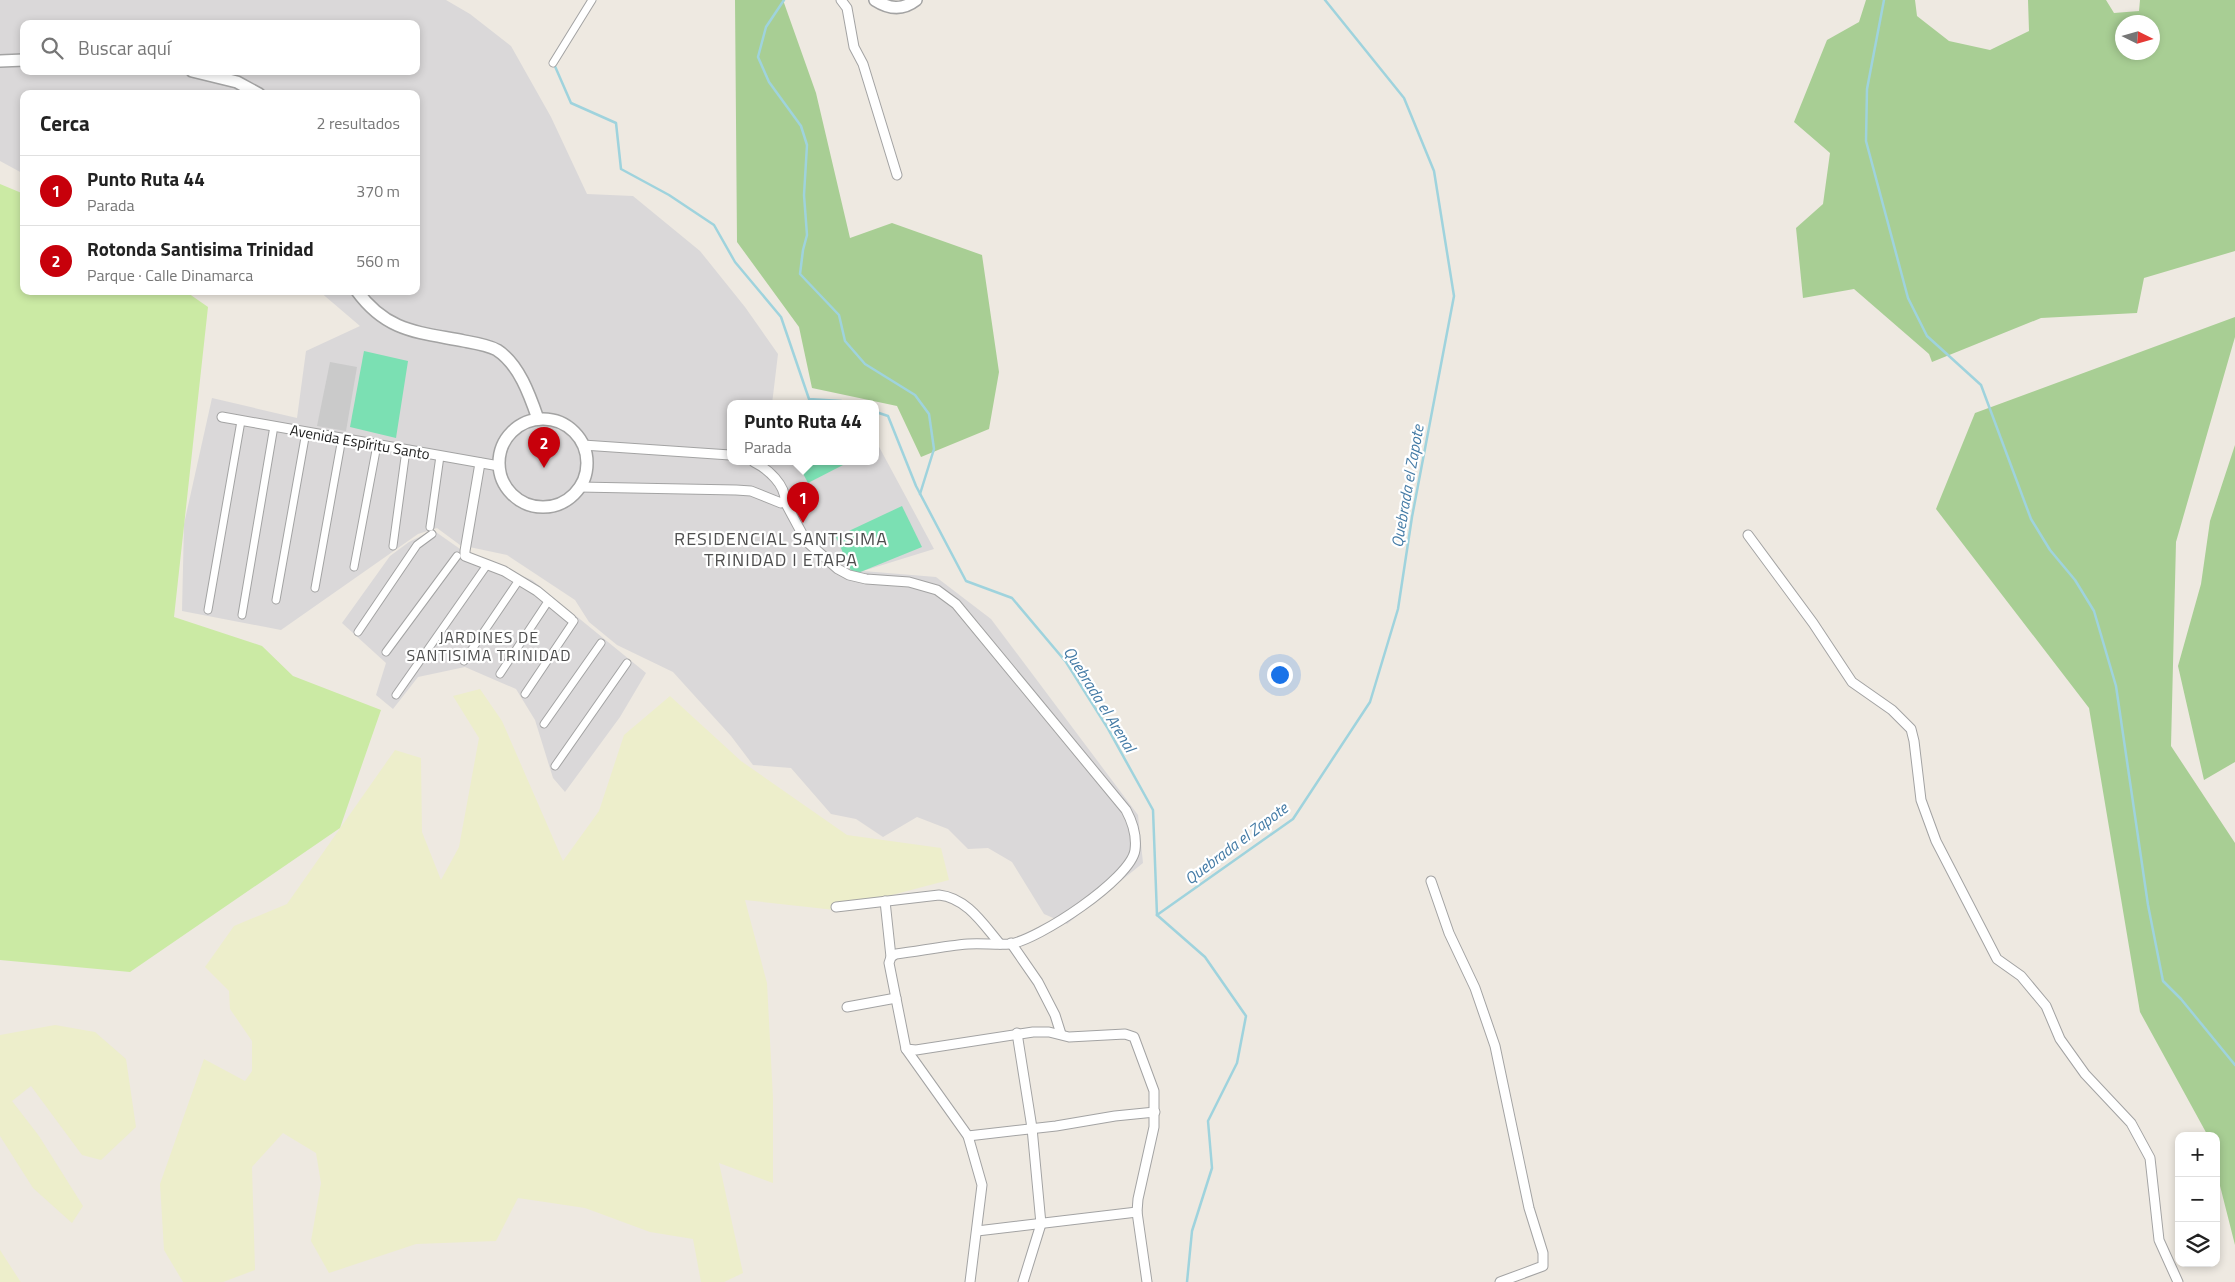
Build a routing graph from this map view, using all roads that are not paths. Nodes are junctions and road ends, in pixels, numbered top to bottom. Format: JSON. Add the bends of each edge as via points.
{"nodes":[{"id":1,"x":592,"y":0,"type":"edge"},
{"id":2,"x":841,"y":0,"type":"edge"},
{"id":3,"x":875,"y":0,"type":"edge"},
{"id":4,"x":916,"y":0,"type":"edge"},
{"id":5,"x":0,"y":60,"type":"edge"},
{"id":6,"x":20,"y":60,"type":"edge"},
{"id":7,"x":553,"y":62,"type":"dead end"},
{"id":8,"x":208,"y":75,"type":"edge"},
{"id":9,"x":252,"y":90,"type":"edge"},
{"id":10,"x":897,"y":175,"type":"dead end"},
{"id":11,"x":359,"y":295,"type":"edge"},
{"id":12,"x":222,"y":417,"type":"dead end"},
{"id":13,"x":538,"y":419,"type":"junction"},
{"id":14,"x":241,"y":421,"type":"junction"},
{"id":15,"x":274,"y":426,"type":"junction"},
{"id":16,"x":306,"y":432,"type":"junction"},
{"id":17,"x":342,"y":438,"type":"junction"},
{"id":18,"x":377,"y":444,"type":"junction"},
{"id":19,"x":583,"y":445,"type":"junction"},
{"id":20,"x":406,"y":450,"type":"junction"},
{"id":21,"x":727,"y":455,"type":"edge"},
{"id":22,"x":440,"y":456,"type":"junction"},
{"id":23,"x":480,"y":463,"type":"junction"},
{"id":24,"x":760,"y":465,"type":"edge"},
{"id":25,"x":499,"y":466,"type":"junction"},
{"id":26,"x":579,"y":487,"type":"junction"},
{"id":27,"x":785,"y":502,"type":"junction"},
{"id":28,"x":1748,"y":535,"type":"dead end"},
{"id":29,"x":393,"y":546,"type":"dead end"},
{"id":30,"x":456,"y":556,"type":"dead end"},
{"id":31,"x":487,"y":565,"type":"junction"},
{"id":32,"x":354,"y":567,"type":"dead end"},
{"id":33,"x":518,"y":580,"type":"junction"},
{"id":34,"x":315,"y":588,"type":"dead end"},
{"id":35,"x":276,"y":600,"type":"dead end"},
{"id":36,"x":549,"y":600,"type":"junction"},
{"id":37,"x":208,"y":610,"type":"dead end"},
{"id":38,"x":242,"y":615,"type":"dead end"},
{"id":39,"x":573,"y":620,"type":"joint"},
{"id":40,"x":358,"y":632,"type":"dead end"},
{"id":41,"x":601,"y":643,"type":"dead end"},
{"id":42,"x":386,"y":652,"type":"dead end"},
{"id":43,"x":464,"y":661,"type":"dead end"},
{"id":44,"x":627,"y":663,"type":"dead end"},
{"id":45,"x":500,"y":674,"type":"dead end"},
{"id":46,"x":525,"y":694,"type":"dead end"},
{"id":47,"x":396,"y":695,"type":"dead end"},
{"id":48,"x":544,"y":724,"type":"dead end"},
{"id":49,"x":555,"y":766,"type":"dead end"},
{"id":50,"x":1431,"y":881,"type":"dead end"},
{"id":51,"x":885,"y":901,"type":"junction"},
{"id":52,"x":836,"y":907,"type":"dead end"},
{"id":53,"x":1000,"y":944,"type":"junction"},
{"id":54,"x":1011,"y":944,"type":"junction"},
{"id":55,"x":891,"y":957,"type":"junction"},
{"id":56,"x":896,"y":998,"type":"junction"},
{"id":57,"x":847,"y":1007,"type":"dead end"},
{"id":58,"x":1033,"y":1032,"type":"junction"},
{"id":59,"x":1017,"y":1034,"type":"junction"},
{"id":60,"x":1061,"y":1034,"type":"junction"},
{"id":61,"x":1020,"y":1051,"type":"junction"},
{"id":62,"x":911,"y":1053,"type":"junction"},
{"id":63,"x":1155,"y":1112,"type":"junction"},
{"id":64,"x":1032,"y":1128,"type":"junction"},
{"id":65,"x":968,"y":1136,"type":"junction"},
{"id":66,"x":1137,"y":1212,"type":"junction"},
{"id":67,"x":1041,"y":1224,"type":"junction"},
{"id":68,"x":977,"y":1231,"type":"junction"},
{"id":69,"x":970,"y":1282,"type":"edge"},
{"id":70,"x":1023,"y":1282,"type":"edge"},
{"id":71,"x":1148,"y":1282,"type":"edge"},
{"id":72,"x":1500,"y":1282,"type":"edge"},
{"id":73,"x":2178,"y":1282,"type":"edge"}],
"edges":[{"from":1,"to":7,"type":"street"},
{"from":2,"to":10,"type":"street","via":[[847,8],[854,47],[863,64]]},
{"from":3,"to":4,"type":"street","via":[[898,8]]},
{"from":5,"to":6,"type":"street"},
{"from":8,"to":9,"type":"street","via":[[237,82]]},
{"from":11,"to":13,"type":"street","via":[[367,306],[401,329],[499,351],[513,365]]},
{"from":12,"to":14,"type":"street","name":"Avenida Espíritu Santo"},
{"from":13,"to":19,"type":"street","via":[[558,421],[568,427]]},
{"from":13,"to":25,"type":"street","via":[[514,429],[500,452]]},
{"from":14,"to":15,"type":"street","name":"Avenida Espíritu Santo"},
{"from":14,"to":37,"type":"street"},
{"from":15,"to":16,"type":"street","name":"Avenida Espíritu Santo"},
{"from":15,"to":38,"type":"street"},
{"from":16,"to":17,"type":"street","name":"Avenida Espíritu Santo"},
{"from":16,"to":35,"type":"street"},
{"from":17,"to":18,"type":"street","name":"Avenida Espíritu Santo"},
{"from":17,"to":34,"type":"street"},
{"from":18,"to":20,"type":"street","name":"Avenida Espíritu Santo"},
{"from":18,"to":32,"type":"street"},
{"from":19,"to":21,"type":"street"},
{"from":19,"to":26,"type":"street","via":[[585,474]]},
{"from":20,"to":22,"type":"street","name":"Avenida Espíritu Santo"},
{"from":20,"to":29,"type":"street"},
{"from":22,"to":23,"type":"street","name":"Avenida Espíritu Santo"},
{"from":22,"to":40,"type":"street","via":[[431,531],[417,545]]},
{"from":23,"to":25,"type":"street","name":"Avenida Espíritu Santo"},
{"from":23,"to":31,"type":"street","via":[[465,556]]},
{"from":24,"to":27,"type":"street","via":[[779,484]]},
{"from":25,"to":26,"type":"street","via":[[508,489],[533,506],[555,505],[566,500]]},
{"from":26,"to":27,"type":"street","via":[[736,490]]},
{"from":27,"to":54,"type":"street","via":[[806,541],[838,569],[866,579],[908,582],[937,590],[956,604],[1135,825],[1135,851],[1125,871],[1066,917],[1042,932]]},
{"from":28,"to":73,"type":"street","via":[[1852,682],[1892,710],[1911,729],[1921,800],[1933,832],[1997,959],[2021,976],[2046,1006],[2060,1039],[2085,1074],[2131,1123],[2150,1158],[2159,1240]]},
{"from":30,"to":42,"type":"street"},
{"from":31,"to":33,"type":"street"},
{"from":31,"to":47,"type":"street"},
{"from":33,"to":36,"type":"street"},
{"from":33,"to":43,"type":"street"},
{"from":36,"to":39,"type":"street"},
{"from":36,"to":45,"type":"street"},
{"from":39,"to":46,"type":"street"},
{"from":41,"to":48,"type":"street"},
{"from":44,"to":49,"type":"street"},
{"from":50,"to":72,"type":"street","via":[[1448,933],[1475,988],[1495,1046],[1528,1208],[1543,1252],[1542,1266]]},
{"from":51,"to":52,"type":"street"},
{"from":51,"to":53,"type":"street","via":[[949,896],[959,900]]},
{"from":51,"to":55,"type":"street"},
{"from":53,"to":54,"type":"street"},
{"from":53,"to":55,"type":"street","via":[[969,944]]},
{"from":54,"to":60,"type":"street","via":[[1038,982]]},
{"from":55,"to":56,"type":"street","via":[[889,963]]},
{"from":56,"to":57,"type":"street"},
{"from":56,"to":62,"type":"street"},
{"from":58,"to":59,"type":"street"},
{"from":58,"to":60,"type":"street"},
{"from":58,"to":61,"type":"street"},
{"from":59,"to":61,"type":"street"},
{"from":59,"to":62,"type":"street"},
{"from":60,"to":63,"type":"street","via":[[1069,1037],[1125,1034],[1134,1037],[1154,1091]]},
{"from":61,"to":64,"type":"street"},
{"from":62,"to":65,"type":"street"},
{"from":63,"to":64,"type":"street"},
{"from":63,"to":66,"type":"street"},
{"from":64,"to":65,"type":"street"},
{"from":64,"to":67,"type":"street"},
{"from":65,"to":68,"type":"street","via":[[982,1185]]},
{"from":66,"to":67,"type":"street"},
{"from":66,"to":71,"type":"street"},
{"from":67,"to":68,"type":"street"},
{"from":67,"to":70,"type":"street"},
{"from":68,"to":69,"type":"street"}]}
